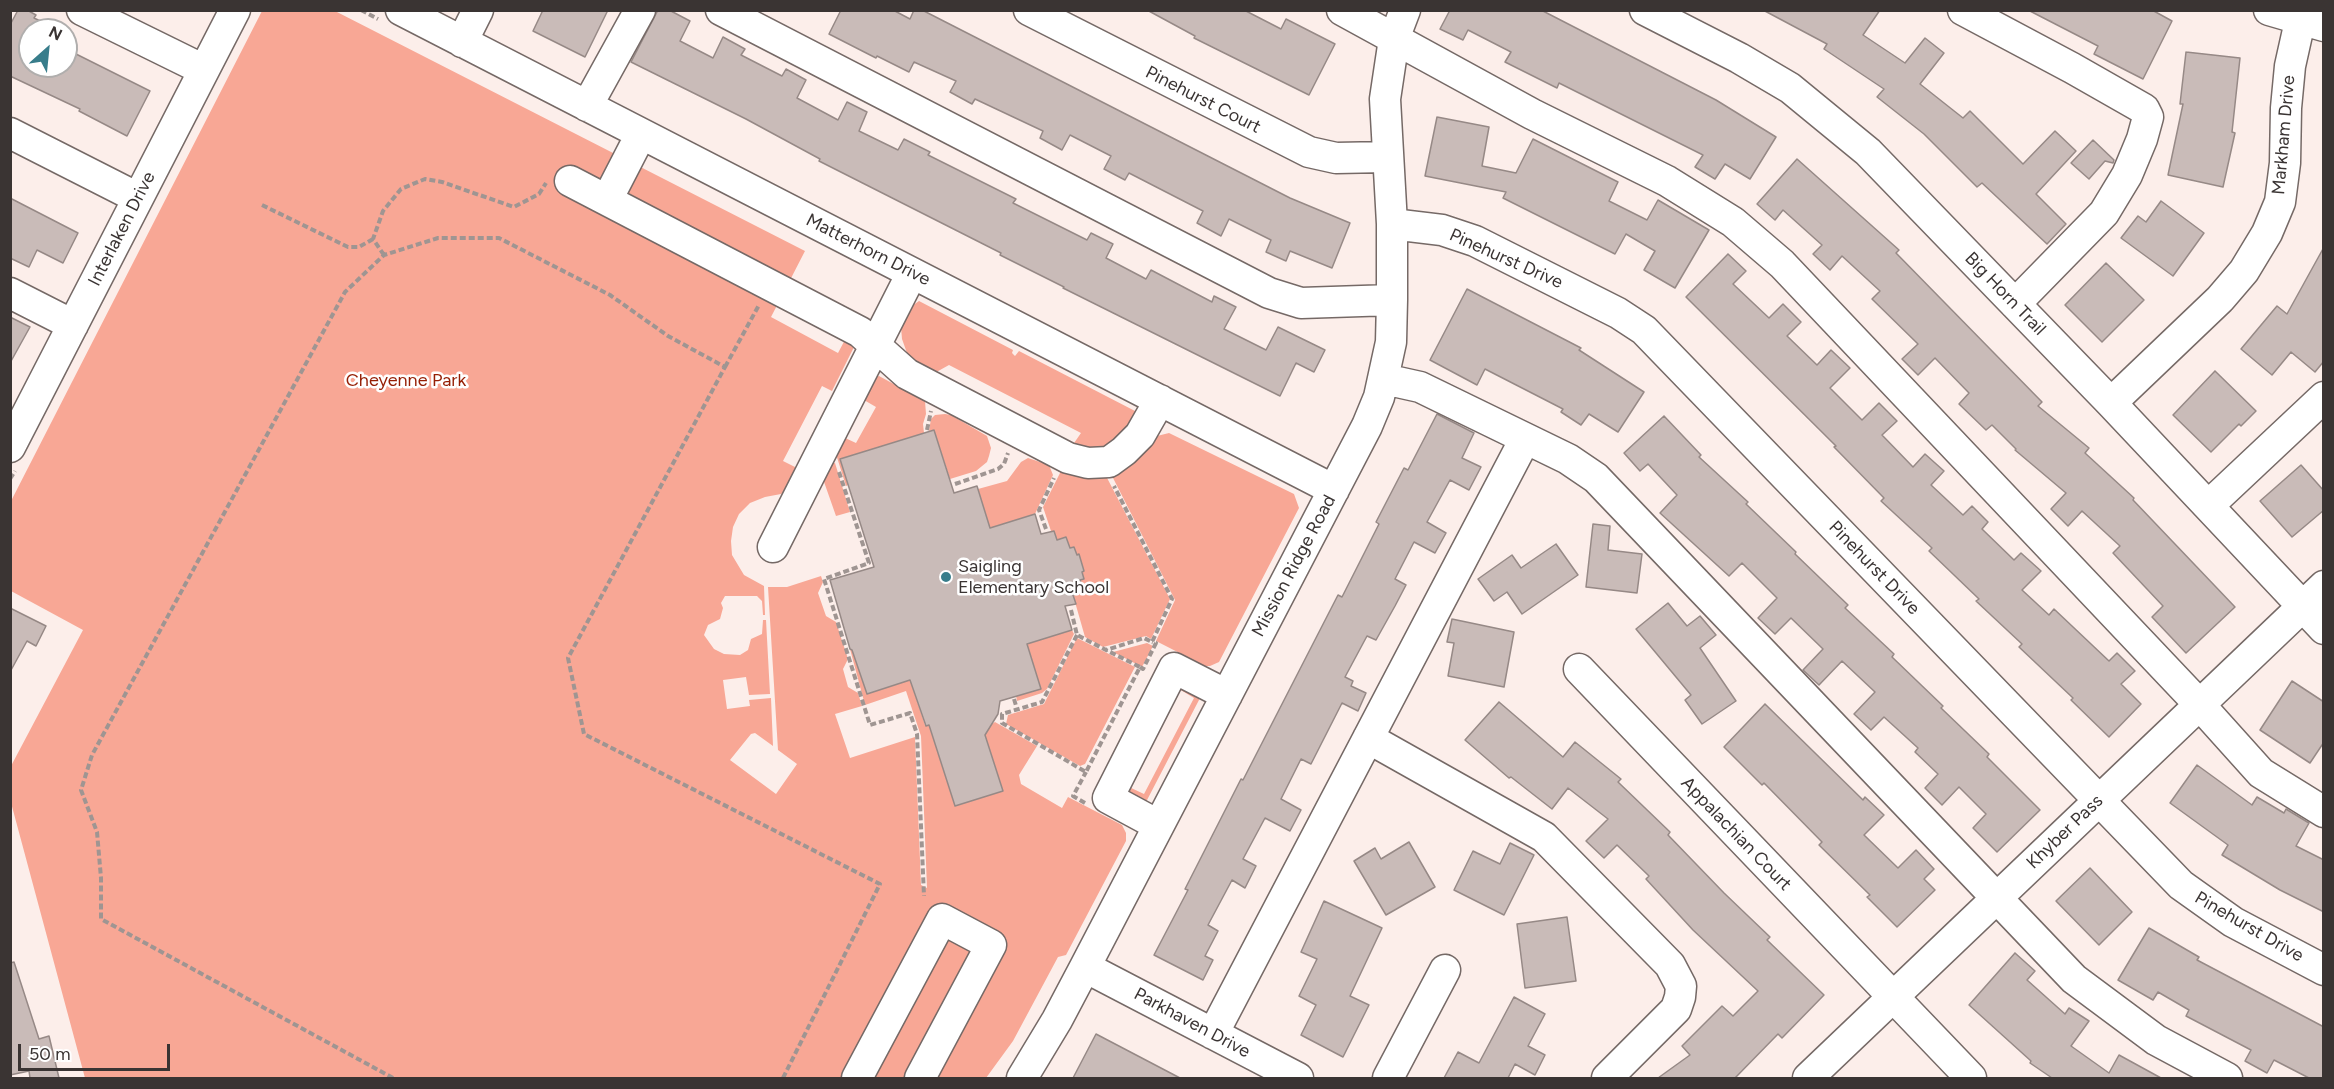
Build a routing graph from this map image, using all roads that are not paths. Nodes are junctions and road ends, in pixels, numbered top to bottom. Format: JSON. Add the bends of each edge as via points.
{"nodes":[{"id":1,"x":82,"y":10,"type":"edge"},
{"id":2,"x":235,"y":10,"type":"edge"},
{"id":3,"x":401,"y":10,"type":"edge"},
{"id":4,"x":478,"y":10,"type":"edge"},
{"id":5,"x":640,"y":10,"type":"edge"},
{"id":6,"x":721,"y":10,"type":"edge"},
{"id":7,"x":1029,"y":10,"type":"edge"},
{"id":8,"x":1342,"y":10,"type":"edge"},
{"id":9,"x":1405,"y":10,"type":"edge"},
{"id":10,"x":1645,"y":10,"type":"edge"},
{"id":11,"x":1963,"y":10,"type":"edge"},
{"id":12,"x":2269,"y":10,"type":"edge"},
{"id":13,"x":2312,"y":23,"type":"edge"},
{"id":14,"x":1394,"y":39,"type":"junction"},
{"id":15,"x":462,"y":42,"type":"junction"},
{"id":16,"x":204,"y":70,"type":"junction"},
{"id":17,"x":587,"y":106,"type":"junction"},
{"id":18,"x":10,"y":133,"type":"edge"},
{"id":19,"x":642,"y":134,"type":"junction"},
{"id":20,"x":1386,"y":157,"type":"junction"},
{"id":21,"x":570,"y":181,"type":"road end"},
{"id":22,"x":138,"y":198,"type":"junction"},
{"id":23,"x":607,"y":200,"type":"junction"},
{"id":24,"x":1392,"y":224,"type":"junction"},
{"id":25,"x":912,"y":273,"type":"junction"},
{"id":26,"x":10,"y":293,"type":"edge"},
{"id":27,"x":1392,"y":300,"type":"junction"},
{"id":28,"x":2015,"y":304,"type":"junction"},
{"id":29,"x":73,"y":325,"type":"junction"},
{"id":30,"x":875,"y":345,"type":"junction"},
{"id":31,"x":1384,"y":379,"type":"junction"},
{"id":32,"x":2324,"y":397,"type":"edge"},
{"id":33,"x":1160,"y":400,"type":"junction"},
{"id":34,"x":2111,"y":403,"type":"junction"},
{"id":35,"x":1525,"y":439,"type":"junction"},
{"id":36,"x":10,"y":447,"type":"edge"},
{"id":37,"x":1334,"y":490,"type":"junction"},
{"id":38,"x":2208,"y":506,"type":"junction"},
{"id":39,"x":773,"y":548,"type":"dead end"},
{"id":40,"x":2324,"y":586,"type":"edge"},
{"id":41,"x":2302,"y":607,"type":"junction"},
{"id":42,"x":2324,"y":629,"type":"edge"},
{"id":43,"x":1579,"y":669,"type":"dead end"},
{"id":44,"x":1227,"y":695,"type":"junction"},
{"id":45,"x":2199,"y":704,"type":"junction"},
{"id":46,"x":1368,"y":738,"type":"junction"},
{"id":47,"x":2098,"y":801,"type":"junction"},
{"id":48,"x":2324,"y":812,"type":"edge"},
{"id":49,"x":1158,"y":825,"type":"junction"},
{"id":50,"x":1997,"y":898,"type":"junction"},
{"id":51,"x":1085,"y":967,"type":"junction"},
{"id":52,"x":1445,"y":970,"type":"dead end"},
{"id":53,"x":2324,"y":970,"type":"edge"},
{"id":54,"x":1892,"y":999,"type":"junction"},
{"id":55,"x":1213,"y":1034,"type":"junction"},
{"id":56,"x":856,"y":1078,"type":"edge"},
{"id":57,"x":920,"y":1078,"type":"edge"},
{"id":58,"x":1023,"y":1078,"type":"edge"},
{"id":59,"x":1298,"y":1078,"type":"edge"},
{"id":60,"x":1388,"y":1078,"type":"edge"},
{"id":61,"x":1607,"y":1078,"type":"edge"},
{"id":62,"x":1808,"y":1078,"type":"edge"},
{"id":63,"x":1971,"y":1078,"type":"edge"},
{"id":64,"x":2227,"y":1078,"type":"edge"}],
"edges":[{"from":1,"to":16,"type":"street"},
{"from":2,"to":16,"type":"street","name":"Interlaken Drive"},
{"from":3,"to":15,"type":"street","name":"Matterhorn Drive"},
{"from":4,"to":15,"type":"street"},
{"from":5,"to":17,"type":"street"},
{"from":6,"to":27,"type":"street","via":[[1269,293],[1301,303]]},
{"from":7,"to":20,"type":"street","name":"Pinehurst Court","via":[[1310,152],[1336,158]]},
{"from":8,"to":14,"type":"street"},
{"from":9,"to":14,"type":"street","name":"Mission Ridge Road"},
{"from":10,"to":28,"type":"street","name":"Big Horn Trail","via":[[1790,88],[1830,119],[1868,152]]},
{"from":11,"to":28,"type":"street","via":[[2144,109],[2148,117],[2127,175],[2104,213]]},
{"from":12,"to":13,"type":"street"},
{"from":13,"to":34,"type":"street","name":"Markham Drive","via":[[2290,66],[2286,163],[2280,202],[2267,233],[2244,271],[2220,299]]},
{"from":14,"to":20,"type":"street","name":"Mission Ridge Road","via":[[1385,99]]},
{"from":14,"to":45,"type":"street","via":[[1667,181],[1733,222],[1782,264]]},
{"from":15,"to":17,"type":"street","name":"Matterhorn Drive"},
{"from":16,"to":22,"type":"street","name":"Interlaken Drive"},
{"from":17,"to":19,"type":"street","name":"Matterhorn Drive"},
{"from":18,"to":22,"type":"street"},
{"from":19,"to":23,"type":"street"},
{"from":19,"to":25,"type":"street","name":"Matterhorn Drive"},
{"from":20,"to":24,"type":"street","name":"Mission Ridge Road"},
{"from":21,"to":23,"type":"street"},
{"from":22,"to":29,"type":"street","name":"Interlaken Drive"},
{"from":23,"to":30,"type":"street","via":[[860,332]]},
{"from":24,"to":27,"type":"street","name":"Mission Ridge Road"},
{"from":24,"to":47,"type":"street","name":"Pinehurst Drive","via":[[1442,230],[1475,241],[1644,330]]},
{"from":25,"to":30,"type":"street"},
{"from":25,"to":33,"type":"street","name":"Matterhorn Drive"},
{"from":26,"to":29,"type":"street"},
{"from":27,"to":31,"type":"street","name":"Mission Ridge Road"},
{"from":28,"to":34,"type":"street","name":"Big Horn Trail"},
{"from":29,"to":36,"type":"street","name":"Interlaken Drive"},
{"from":30,"to":33,"type":"street","via":[[908,374],[1068,458],[1088,463],[1109,462],[1124,451],[1140,435]]},
{"from":30,"to":39,"type":"street"},
{"from":31,"to":35,"type":"street","via":[[1420,387]]},
{"from":31,"to":37,"type":"street","name":"Mission Ridge Road","via":[[1367,426]]},
{"from":32,"to":38,"type":"street"},
{"from":33,"to":37,"type":"street","name":"Matterhorn Drive"},
{"from":34,"to":38,"type":"street","name":"Big Horn Trail"},
{"from":35,"to":46,"type":"street"},
{"from":35,"to":50,"type":"street","via":[[1568,459],[1596,478]]},
{"from":37,"to":44,"type":"street","name":"Mission Ridge Road"},
{"from":38,"to":41,"type":"street","name":"Big Horn Trail"},
{"from":40,"to":41,"type":"street","name":"Khyber Pass"},
{"from":41,"to":42,"type":"street","name":"Big Horn Trail"},
{"from":41,"to":45,"type":"street","name":"Khyber Pass"},
{"from":43,"to":54,"type":"street","name":"Appalachian Court"},
{"from":44,"to":49,"type":"street","name":"Mission Ridge Road"},
{"from":44,"to":49,"type":"street","via":[[1174,668],[1108,798]]},
{"from":45,"to":47,"type":"street","name":"Khyber Pass"},
{"from":45,"to":48,"type":"street","via":[[2261,772]]},
{"from":46,"to":55,"type":"street"},
{"from":46,"to":61,"type":"street","via":[[1544,837],[1670,965],[1681,986],[1676,1009]]},
{"from":47,"to":50,"type":"street","name":"Khyber Pass"},
{"from":47,"to":53,"type":"street","name":"Pinehurst Drive","via":[[2205,905]]},
{"from":49,"to":51,"type":"street","name":"Mission Ridge Road"},
{"from":50,"to":54,"type":"street","name":"Khyber Pass"},
{"from":50,"to":64,"type":"street","via":[[2073,979],[2156,1040]]},
{"from":51,"to":55,"type":"street","name":"Parkhaven Drive"},
{"from":51,"to":58,"type":"street","name":"Mission Ridge Road"},
{"from":52,"to":60,"type":"street"},
{"from":54,"to":62,"type":"street","name":"Khyber Pass"},
{"from":54,"to":63,"type":"street","name":"Appalachian Court"},
{"from":55,"to":59,"type":"street","name":"Parkhaven Drive"},
{"from":56,"to":57,"type":"street","via":[[942,919],[991,945]]}]}
